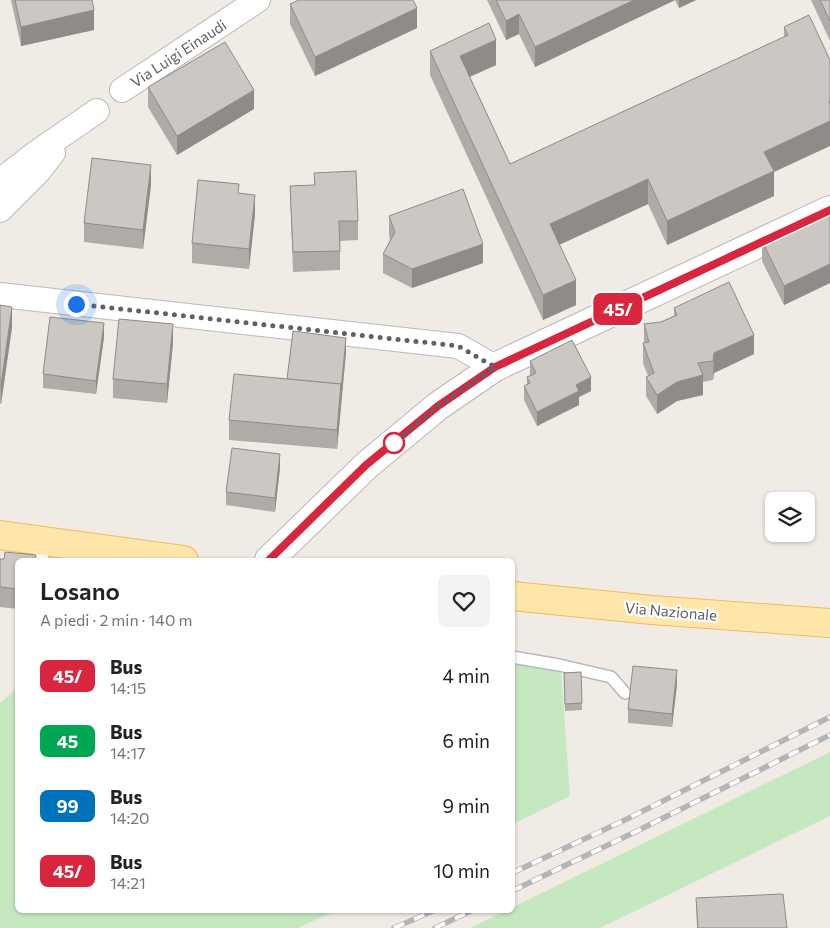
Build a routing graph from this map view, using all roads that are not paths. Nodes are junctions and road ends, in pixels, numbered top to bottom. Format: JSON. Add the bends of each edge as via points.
{"nodes":[{"id":1,"x":258,"y":0,"type":"edge"},
{"id":2,"x":122,"y":90,"type":"dead end"},
{"id":3,"x":96,"y":111,"type":"dead end"},
{"id":4,"x":73,"y":128,"type":"junction"},
{"id":5,"x":0,"y":181,"type":"edge"},
{"id":6,"x":0,"y":210,"type":"edge"},
{"id":7,"x":830,"y":210,"type":"edge"},
{"id":8,"x":0,"y":287,"type":"edge"},
{"id":9,"x":11,"y":296,"type":"edge"},
{"id":10,"x":495,"y":367,"type":"junction"},
{"id":11,"x":0,"y":535,"type":"edge"},
{"id":12,"x":38,"y":550,"type":"edge"},
{"id":13,"x":155,"y":558,"type":"edge"},
{"id":14,"x":271,"y":558,"type":"edge"},
{"id":15,"x":515,"y":596,"type":"edge"},
{"id":16,"x":830,"y":623,"type":"edge"},
{"id":17,"x":515,"y":658,"type":"edge"},
{"id":18,"x":625,"y":693,"type":"dead end"}],
"edges":[{"from":1,"to":2,"type":"street","name":"Via Luigi Einaudi"},
{"from":3,"to":4,"type":"street"},
{"from":4,"to":5,"type":"street"},
{"from":4,"to":6,"type":"street","via":[[38,172]]},
{"from":7,"to":10,"type":"street"},
{"from":8,"to":9,"type":"street"},
{"from":9,"to":10,"type":"street","via":[[458,346]]},
{"from":10,"to":14,"type":"street","via":[[438,406],[366,465]]},
{"from":11,"to":12,"type":"main road"},
{"from":12,"to":13,"type":"main road"},
{"from":15,"to":16,"type":"main road","name":"Via Nazionale"},
{"from":17,"to":18,"type":"lane","via":[[610,677]]}]}
